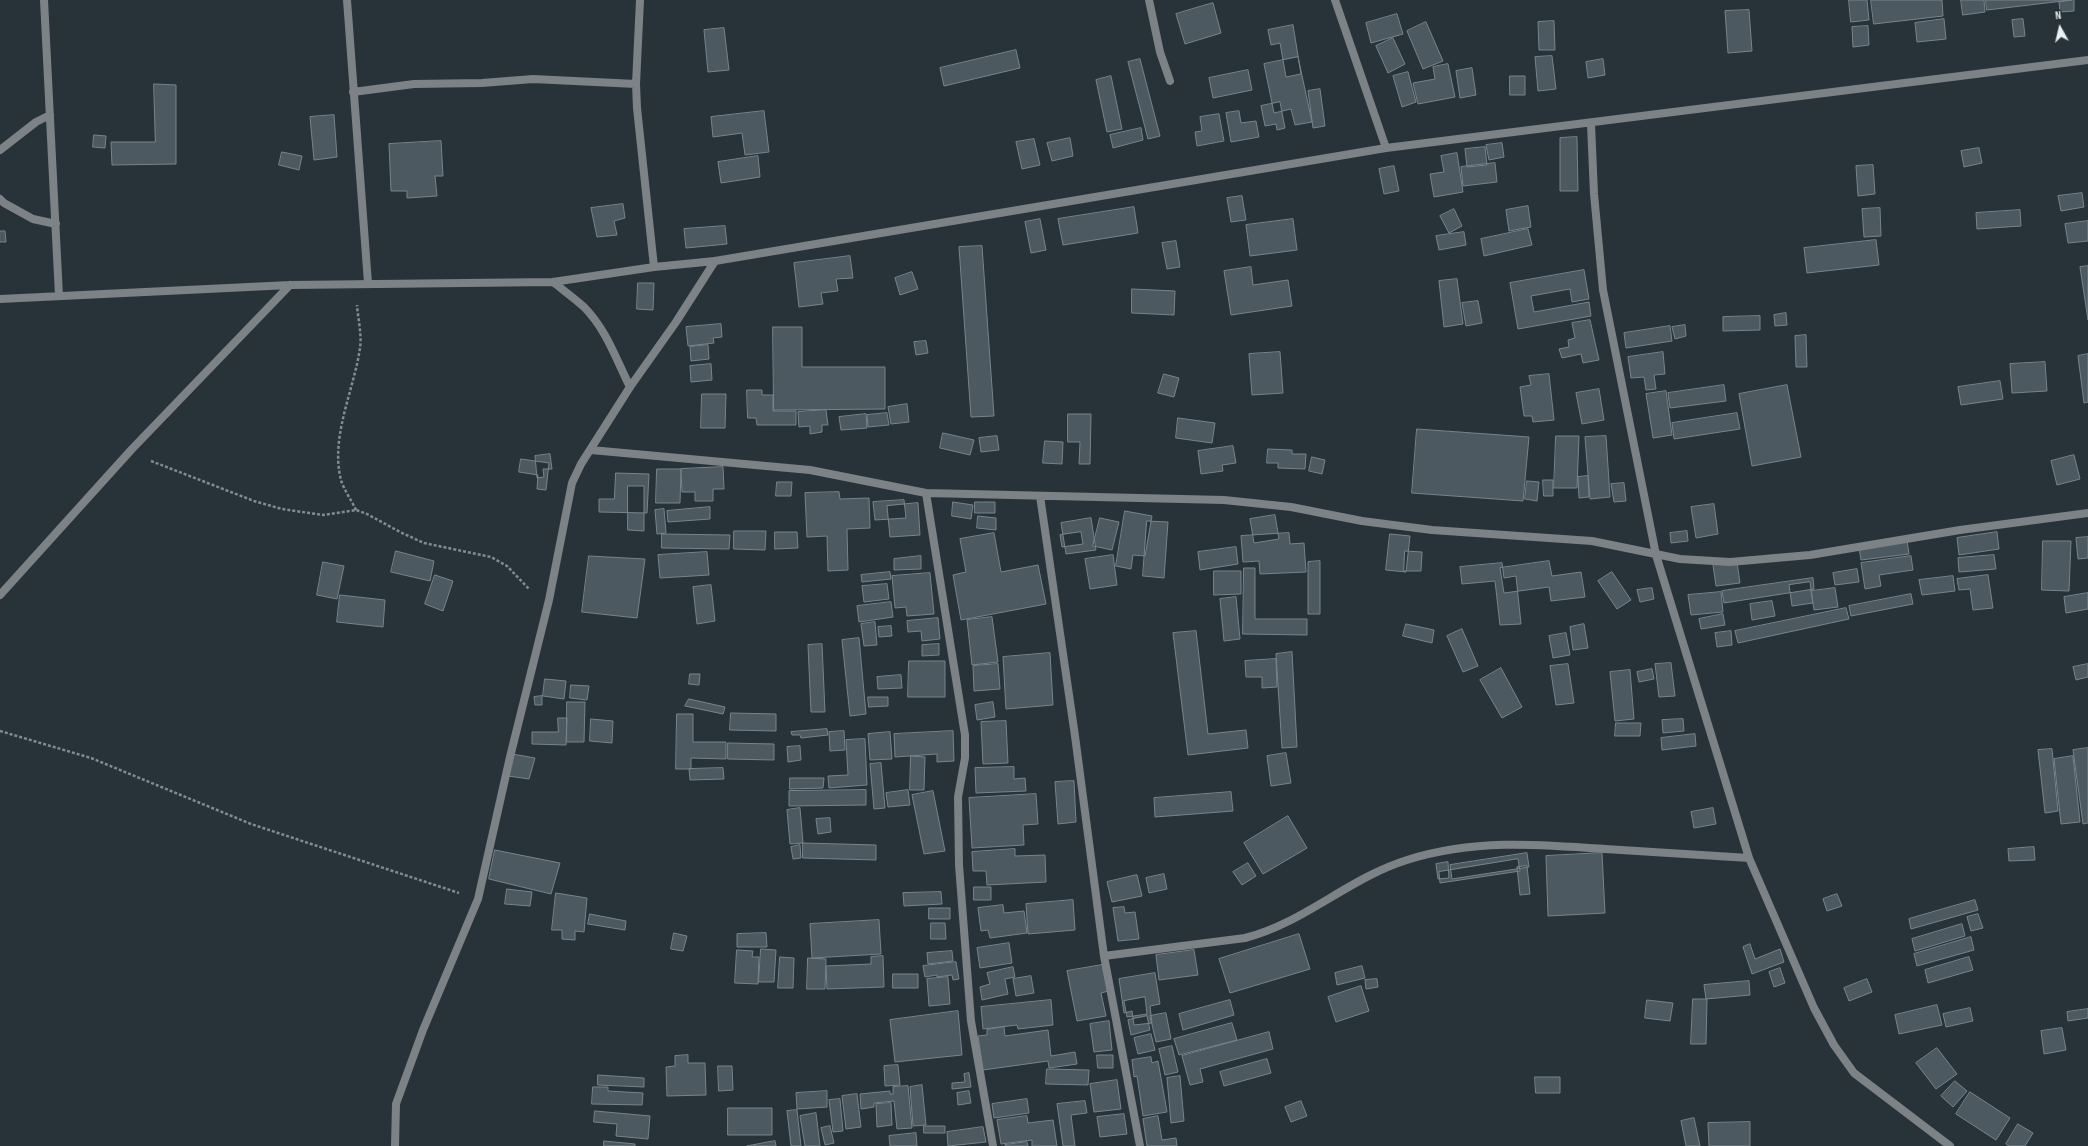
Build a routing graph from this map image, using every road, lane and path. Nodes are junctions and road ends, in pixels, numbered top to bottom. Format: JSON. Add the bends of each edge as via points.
{"nodes":[{"id":1,"x":44,"y":0,"type":"edge"},
{"id":2,"x":347,"y":0,"type":"edge"},
{"id":3,"x":640,"y":0,"type":"edge"},
{"id":4,"x":1149,"y":0,"type":"edge"},
{"id":5,"x":1335,"y":0,"type":"edge"},
{"id":6,"x":2088,"y":60,"type":"edge"},
{"id":7,"x":1170,"y":81,"type":"dead end"},
{"id":8,"x":636,"y":84,"type":"junction"},
{"id":9,"x":353,"y":92,"type":"junction"},
{"id":10,"x":50,"y":115,"type":"junction"},
{"id":11,"x":1591,"y":124,"type":"junction"},
{"id":12,"x":1386,"y":148,"type":"junction"},
{"id":13,"x":0,"y":150,"type":"edge"},
{"id":14,"x":0,"y":199,"type":"edge"},
{"id":15,"x":56,"y":224,"type":"junction"},
{"id":16,"x":715,"y":261,"type":"junction"},
{"id":17,"x":654,"y":267,"type":"junction"},
{"id":18,"x":553,"y":282,"type":"junction"},
{"id":19,"x":355,"y":283,"type":"junction"},
{"id":20,"x":368,"y":283,"type":"junction"},
{"id":21,"x":290,"y":285,"type":"junction"},
{"id":22,"x":59,"y":296,"type":"junction"},
{"id":23,"x":0,"y":299,"type":"edge"},
{"id":24,"x":630,"y":387,"type":"junction"},
{"id":25,"x":132,"y":449,"type":"junction"},
{"id":26,"x":591,"y":450,"type":"junction"},
{"id":27,"x":926,"y":493,"type":"junction"},
{"id":28,"x":1040,"y":496,"type":"junction"},
{"id":29,"x":356,"y":510,"type":"junction"},
{"id":30,"x":2088,"y":513,"type":"edge"},
{"id":31,"x":1656,"y":555,"type":"junction"},
{"id":32,"x":0,"y":595,"type":"edge"},
{"id":33,"x":547,"y":608,"type":"junction"},
{"id":34,"x":0,"y":731,"type":"edge"},
{"id":35,"x":1749,"y":858,"type":"junction"},
{"id":36,"x":478,"y":899,"type":"junction"},
{"id":37,"x":1104,"y":956,"type":"junction"},
{"id":38,"x":396,"y":1146,"type":"edge"},
{"id":39,"x":993,"y":1146,"type":"edge"},
{"id":40,"x":1140,"y":1146,"type":"edge"},
{"id":41,"x":1950,"y":1146,"type":"edge"}],
"edges":[{"from":1,"to":10,"type":"street"},
{"from":2,"to":9,"type":"street"},
{"from":3,"to":8,"type":"street"},
{"from":4,"to":7,"type":"street","via":[[1160,52]]},
{"from":5,"to":12,"type":"street"},
{"from":6,"to":11,"type":"street"},
{"from":8,"to":9,"type":"street","via":[[533,80],[414,84]]},
{"from":8,"to":17,"type":"street"},
{"from":9,"to":20,"type":"street"},
{"from":10,"to":13,"type":"street","via":[[36,122]]},
{"from":10,"to":15,"type":"street"},
{"from":11,"to":12,"type":"street"},
{"from":11,"to":31,"type":"street","via":[[1594,194],[1603,290]]},
{"from":12,"to":16,"type":"street"},
{"from":14,"to":15,"type":"street","via":[[33,219]]},
{"from":15,"to":22,"type":"street"},
{"from":16,"to":17,"type":"street"},
{"from":16,"to":24,"type":"street"},
{"from":17,"to":18,"type":"street"},
{"from":18,"to":20,"type":"street"},
{"from":18,"to":24,"type":"street","via":[[583,306],[593,318],[604,333]]},
{"from":19,"to":20,"type":"street"},
{"from":19,"to":21,"type":"street"},
{"from":19,"to":29,"type":"path","via":[[361,346],[345,410],[339,463],[341,481]]},
{"from":21,"to":22,"type":"street"},
{"from":21,"to":25,"type":"street"},
{"from":22,"to":23,"type":"street"},
{"from":24,"to":26,"type":"street"},
{"from":25,"to":29,"type":"path","via":[[152,461],[254,501],[282,509],[323,515]]},
{"from":25,"to":32,"type":"street"},
{"from":26,"to":27,"type":"street","via":[[810,470]]},
{"from":26,"to":33,"type":"street","via":[[572,483]]},
{"from":27,"to":28,"type":"street"},
{"from":27,"to":39,"type":"street","via":[[965,735],[965,758],[958,797],[959,865],[971,1021]]},
{"from":28,"to":31,"type":"street","via":[[1231,500],[1291,506],[1362,521],[1432,530],[1592,541]]},
{"from":28,"to":37,"type":"street"},
{"from":29,"to":33,"type":"path","via":[[424,543],[491,557],[507,566]]},
{"from":30,"to":31,"type":"street","via":[[1960,530],[1810,555],[1730,562]]},
{"from":31,"to":35,"type":"street"},
{"from":33,"to":36,"type":"street"},
{"from":34,"to":36,"type":"path","via":[[97,760],[251,824]]},
{"from":35,"to":37,"type":"street","via":[[1577,847],[1492,844],[1462,846],[1406,860],[1358,881],[1278,927],[1260,934]]},
{"from":35,"to":41,"type":"street","via":[[1814,1008],[1834,1045],[1854,1073]]},
{"from":36,"to":38,"type":"street","via":[[423,1030],[396,1104]]},
{"from":37,"to":40,"type":"street"}]}
